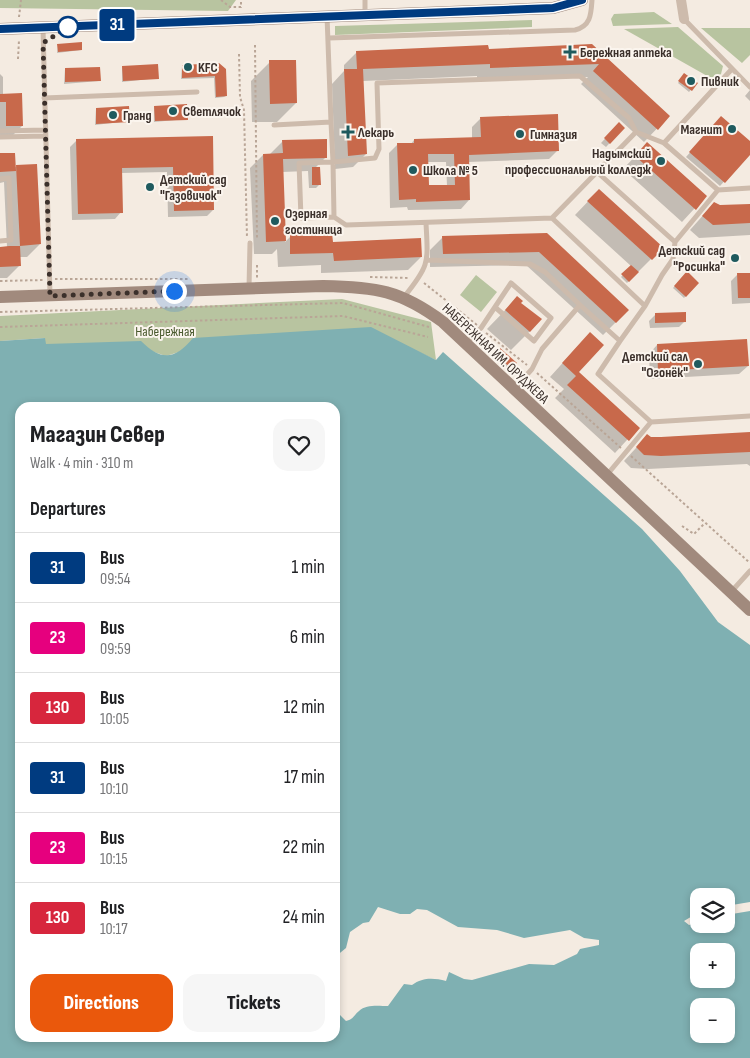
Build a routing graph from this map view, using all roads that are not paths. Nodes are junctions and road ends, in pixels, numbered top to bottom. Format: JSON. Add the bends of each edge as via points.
{"nodes":[{"id":1,"x":365,"y":0,"type":"edge"},
{"id":2,"x":582,"y":0,"type":"edge"},
{"id":3,"x":592,"y":0,"type":"edge"},
{"id":4,"x":681,"y":0,"type":"edge"},
{"id":5,"x":365,"y":14,"type":"junction"},
{"id":6,"x":327,"y":16,"type":"junction"},
{"id":7,"x":684,"y":19,"type":"joint"},
{"id":8,"x":43,"y":28,"type":"junction"},
{"id":9,"x":0,"y":29,"type":"edge"},
{"id":10,"x":328,"y":38,"type":"junction"},
{"id":11,"x":732,"y":70,"type":"junction"},
{"id":12,"x":750,"y":87,"type":"edge"},
{"id":13,"x":197,"y":92,"type":"dead end"},
{"id":14,"x":44,"y":98,"type":"junction"},
{"id":15,"x":332,"y":122,"type":"junction"},
{"id":16,"x":274,"y":125,"type":"dead end"},
{"id":17,"x":0,"y":131,"type":"edge"},
{"id":18,"x":636,"y":132,"type":"junction"},
{"id":19,"x":45,"y":133,"type":"junction"},
{"id":20,"x":0,"y":137,"type":"edge"},
{"id":21,"x":664,"y":142,"type":"junction"},
{"id":22,"x":333,"y":162,"type":"junction"},
{"id":23,"x":596,"y":172,"type":"junction"},
{"id":24,"x":0,"y":179,"type":"edge"},
{"id":25,"x":750,"y":188,"type":"edge"},
{"id":26,"x":718,"y":190,"type":"junction"},
{"id":27,"x":334,"y":217,"type":"junction"},
{"id":28,"x":552,"y":218,"type":"junction"},
{"id":29,"x":426,"y":223,"type":"junction"},
{"id":30,"x":0,"y":241,"type":"edge"},
{"id":31,"x":675,"y":242,"type":"junction"},
{"id":32,"x":248,"y":243,"type":"road end"},
{"id":33,"x":428,"y":260,"type":"junction"},
{"id":34,"x":249,"y":285,"type":"junction"},
{"id":35,"x":50,"y":296,"type":"junction"},
{"id":36,"x":404,"y":297,"type":"junction"},
{"id":37,"x":0,"y":298,"type":"edge"},
{"id":38,"x":580,"y":304,"type":"junction"},
{"id":39,"x":645,"y":306,"type":"junction"},
{"id":40,"x":496,"y":308,"type":"junction"},
{"id":41,"x":620,"y":341,"type":"junction"},
{"id":42,"x":466,"y":344,"type":"junction"},
{"id":43,"x":514,"y":389,"type":"junction"},
{"id":44,"x":750,"y":416,"type":"edge"},
{"id":45,"x":651,"y":422,"type":"junction"},
{"id":46,"x":606,"y":476,"type":"junction"},
{"id":47,"x":750,"y":571,"type":"edge"},
{"id":48,"x":731,"y":592,"type":"junction"},
{"id":49,"x":750,"y":610,"type":"edge"}],
"edges":[{"from":1,"to":5,"type":"lane"},
{"from":2,"to":5,"type":"street","via":[[553,8]]},
{"from":3,"to":10,"type":"lane","via":[[589,22],[575,30]]},
{"from":4,"to":7,"type":"street"},
{"from":5,"to":6,"type":"street"},
{"from":6,"to":8,"type":"street"},
{"from":6,"to":10,"type":"lane"},
{"from":7,"to":11,"type":"lane"},
{"from":8,"to":9,"type":"street"},
{"from":8,"to":14,"type":"lane"},
{"from":10,"to":15,"type":"lane"},
{"from":11,"to":12,"type":"lane"},
{"from":11,"to":21,"type":"lane"},
{"from":13,"to":14,"type":"lane"},
{"from":14,"to":19,"type":"lane"},
{"from":15,"to":16,"type":"lane"},
{"from":15,"to":22,"type":"lane"},
{"from":17,"to":19,"type":"lane"},
{"from":18,"to":21,"type":"lane"},
{"from":18,"to":22,"type":"lane","via":[[629,118],[580,76],[378,83],[379,149],[375,158]]},
{"from":18,"to":23,"type":"lane"},
{"from":19,"to":20,"type":"lane"},
{"from":19,"to":35,"type":"lane"},
{"from":21,"to":26,"type":"lane"},
{"from":22,"to":27,"type":"lane"},
{"from":22,"to":27,"type":"lane","via":[[299,164],[301,218]]},
{"from":23,"to":28,"type":"lane"},
{"from":23,"to":31,"type":"lane"},
{"from":24,"to":30,"type":"lane","via":[[9,178],[11,240]]},
{"from":25,"to":26,"type":"lane"},
{"from":26,"to":31,"type":"lane"},
{"from":27,"to":29,"type":"lane","via":[[346,225]]},
{"from":28,"to":29,"type":"lane"},
{"from":28,"to":39,"type":"lane"},
{"from":29,"to":33,"type":"lane"},
{"from":31,"to":39,"type":"lane","via":[[673,259]]},
{"from":32,"to":34,"type":"lane"},
{"from":33,"to":36,"type":"lane"},
{"from":33,"to":38,"type":"lane","via":[[530,264],[545,272]]},
{"from":34,"to":35,"type":"street","name":"НАБЕРЕЖНАЯ ИМ. ОРУДЖЕВА"},
{"from":34,"to":36,"type":"street","name":"НАБЕРЕЖНАЯ ИМ. ОРУДЖЕВА","via":[[351,286],[385,290]]},
{"from":35,"to":37,"type":"street","name":"НАБЕРЕЖНАЯ ИМ. ОРУДЖЕВА"},
{"from":36,"to":42,"type":"street","name":"НАБЕРЕЖНАЯ ИМ. ОРУДЖЕВА","via":[[430,313]]},
{"from":38,"to":41,"type":"lane"},
{"from":38,"to":43,"type":"lane"},
{"from":39,"to":41,"type":"lane"},
{"from":40,"to":40,"type":"lane","via":[[534,341],[551,318],[511,283]]},
{"from":40,"to":42,"type":"lane"},
{"from":41,"to":45,"type":"lane","via":[[598,374]]},
{"from":42,"to":43,"type":"street","name":"НАБЕРЕЖНАЯ ИМ. ОРУДЖЕВА"},
{"from":43,"to":46,"type":"street","name":"НАБЕРЕЖНАЯ ИМ. ОРУДЖЕВА"},
{"from":44,"to":45,"type":"lane"},
{"from":45,"to":46,"type":"lane"},
{"from":46,"to":48,"type":"street","name":"НАБЕРЕЖНАЯ ИМ. ОРУДЖЕВА"},
{"from":47,"to":48,"type":"lane"},
{"from":48,"to":49,"type":"street","name":"НАБЕРЕЖНАЯ ИМ. ОРУДЖЕВА"}]}
